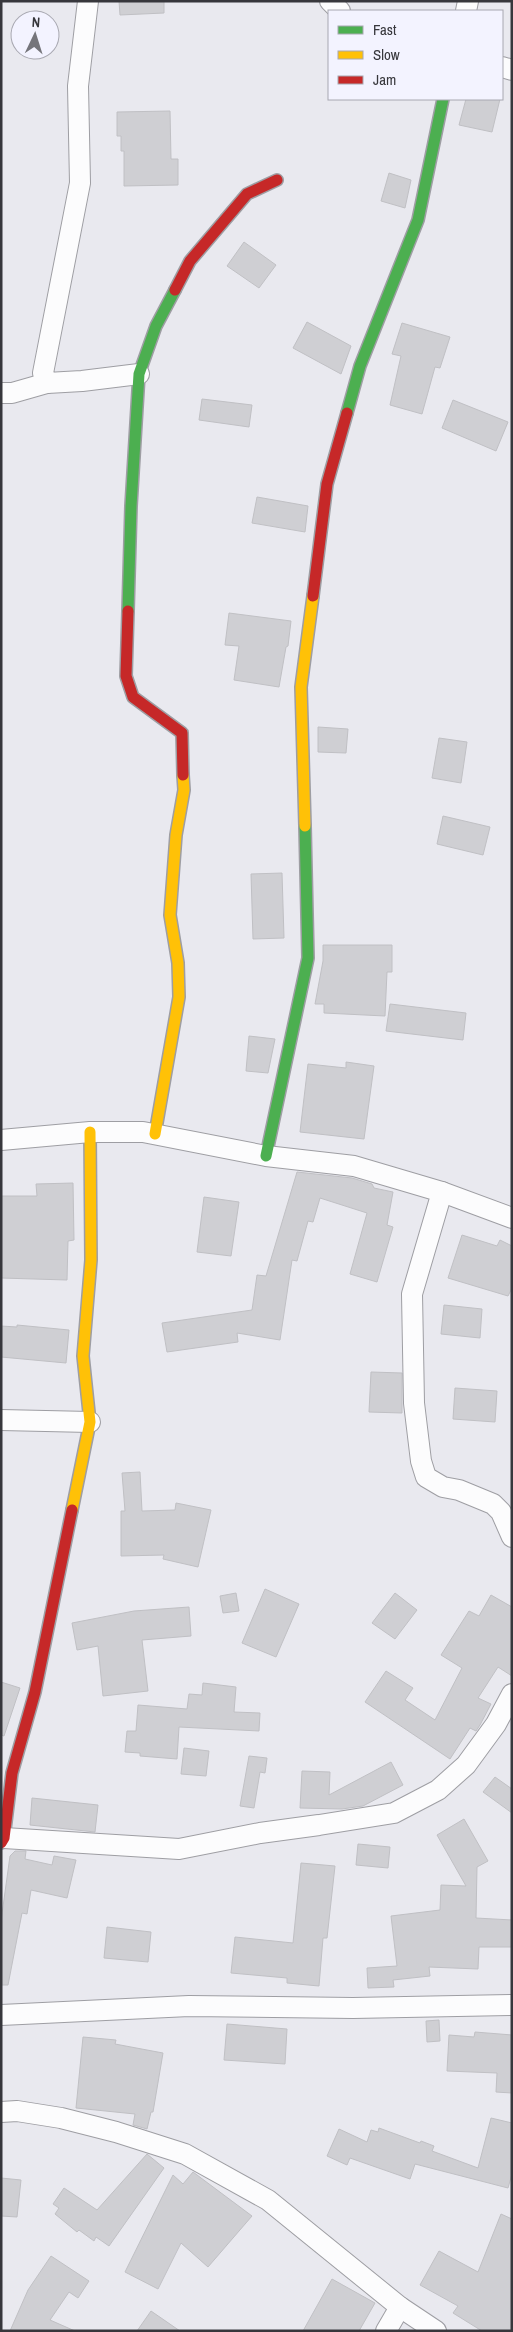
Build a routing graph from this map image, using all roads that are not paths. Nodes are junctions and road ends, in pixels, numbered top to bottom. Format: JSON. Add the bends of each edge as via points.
{"nodes":[{"id":1,"x":88,"y":1,"type":"edge"},
{"id":2,"x":330,"y":1,"type":"edge"},
{"id":3,"x":339,"y":10,"type":"edge"},
{"id":4,"x":443,"y":100,"type":"edge"},
{"id":5,"x":277,"y":180,"type":"dead end"},
{"id":6,"x":140,"y":374,"type":"junction"},
{"id":7,"x":47,"y":383,"type":"junction"},
{"id":8,"x":1,"y":393,"type":"edge"},
{"id":9,"x":90,"y":1132,"type":"junction"},
{"id":10,"x":155,"y":1134,"type":"junction"},
{"id":11,"x":1,"y":1140,"type":"edge"},
{"id":12,"x":266,"y":1156,"type":"junction"},
{"id":13,"x":442,"y":1192,"type":"junction"},
{"id":14,"x":512,"y":1218,"type":"edge"},
{"id":15,"x":1,"y":1420,"type":"edge"},
{"id":16,"x":90,"y":1422,"type":"junction"},
{"id":17,"x":512,"y":1537,"type":"edge"},
{"id":18,"x":512,"y":1694,"type":"edge"},
{"id":19,"x":7,"y":1768,"type":"edge"},
{"id":20,"x":3,"y":1840,"type":"edge"},
{"id":21,"x":512,"y":2005,"type":"edge"},
{"id":22,"x":1,"y":2015,"type":"edge"},
{"id":23,"x":1,"y":2112,"type":"edge"},
{"id":24,"x":400,"y":2307,"type":"junction"},
{"id":25,"x":386,"y":2331,"type":"edge"},
{"id":26,"x":436,"y":2331,"type":"edge"}],
"edges":[{"from":1,"to":7,"type":"street","via":[[78,86],[80,183],[43,372]]},
{"from":2,"to":3,"type":"street"},
{"from":4,"to":12,"type":"street","via":[[418,220],[360,366],[327,484],[301,687],[308,958]]},
{"from":5,"to":6,"type":"street","via":[[248,194],[190,261],[156,326]]},
{"from":6,"to":7,"type":"street"},
{"from":6,"to":10,"type":"street","via":[[131,506],[126,676],[133,697],[182,733],[184,790],[176,835],[170,915],[178,963],[179,997]]},
{"from":7,"to":8,"type":"street"},
{"from":9,"to":10,"type":"street"},
{"from":9,"to":11,"type":"street"},
{"from":9,"to":16,"type":"street","via":[[91,1260],[83,1356]]},
{"from":10,"to":12,"type":"street"},
{"from":12,"to":13,"type":"street","via":[[354,1166]]},
{"from":13,"to":14,"type":"street"},
{"from":13,"to":17,"type":"street","via":[[412,1294],[414,1402],[422,1461],[426,1478],[493,1504],[501,1512]]},
{"from":15,"to":16,"type":"street"},
{"from":16,"to":19,"type":"street","via":[[35,1692]]},
{"from":18,"to":20,"type":"street","via":[[496,1724],[466,1765],[438,1790],[394,1812],[260,1832],[179,1849]]},
{"from":19,"to":20,"type":"street"},
{"from":21,"to":22,"type":"street","via":[[353,2008],[189,2006]]},
{"from":23,"to":24,"type":"street","via":[[17,2111],[61,2118],[185,2154],[268,2200]]},
{"from":24,"to":25,"type":"street"},
{"from":24,"to":26,"type":"street"}]}
